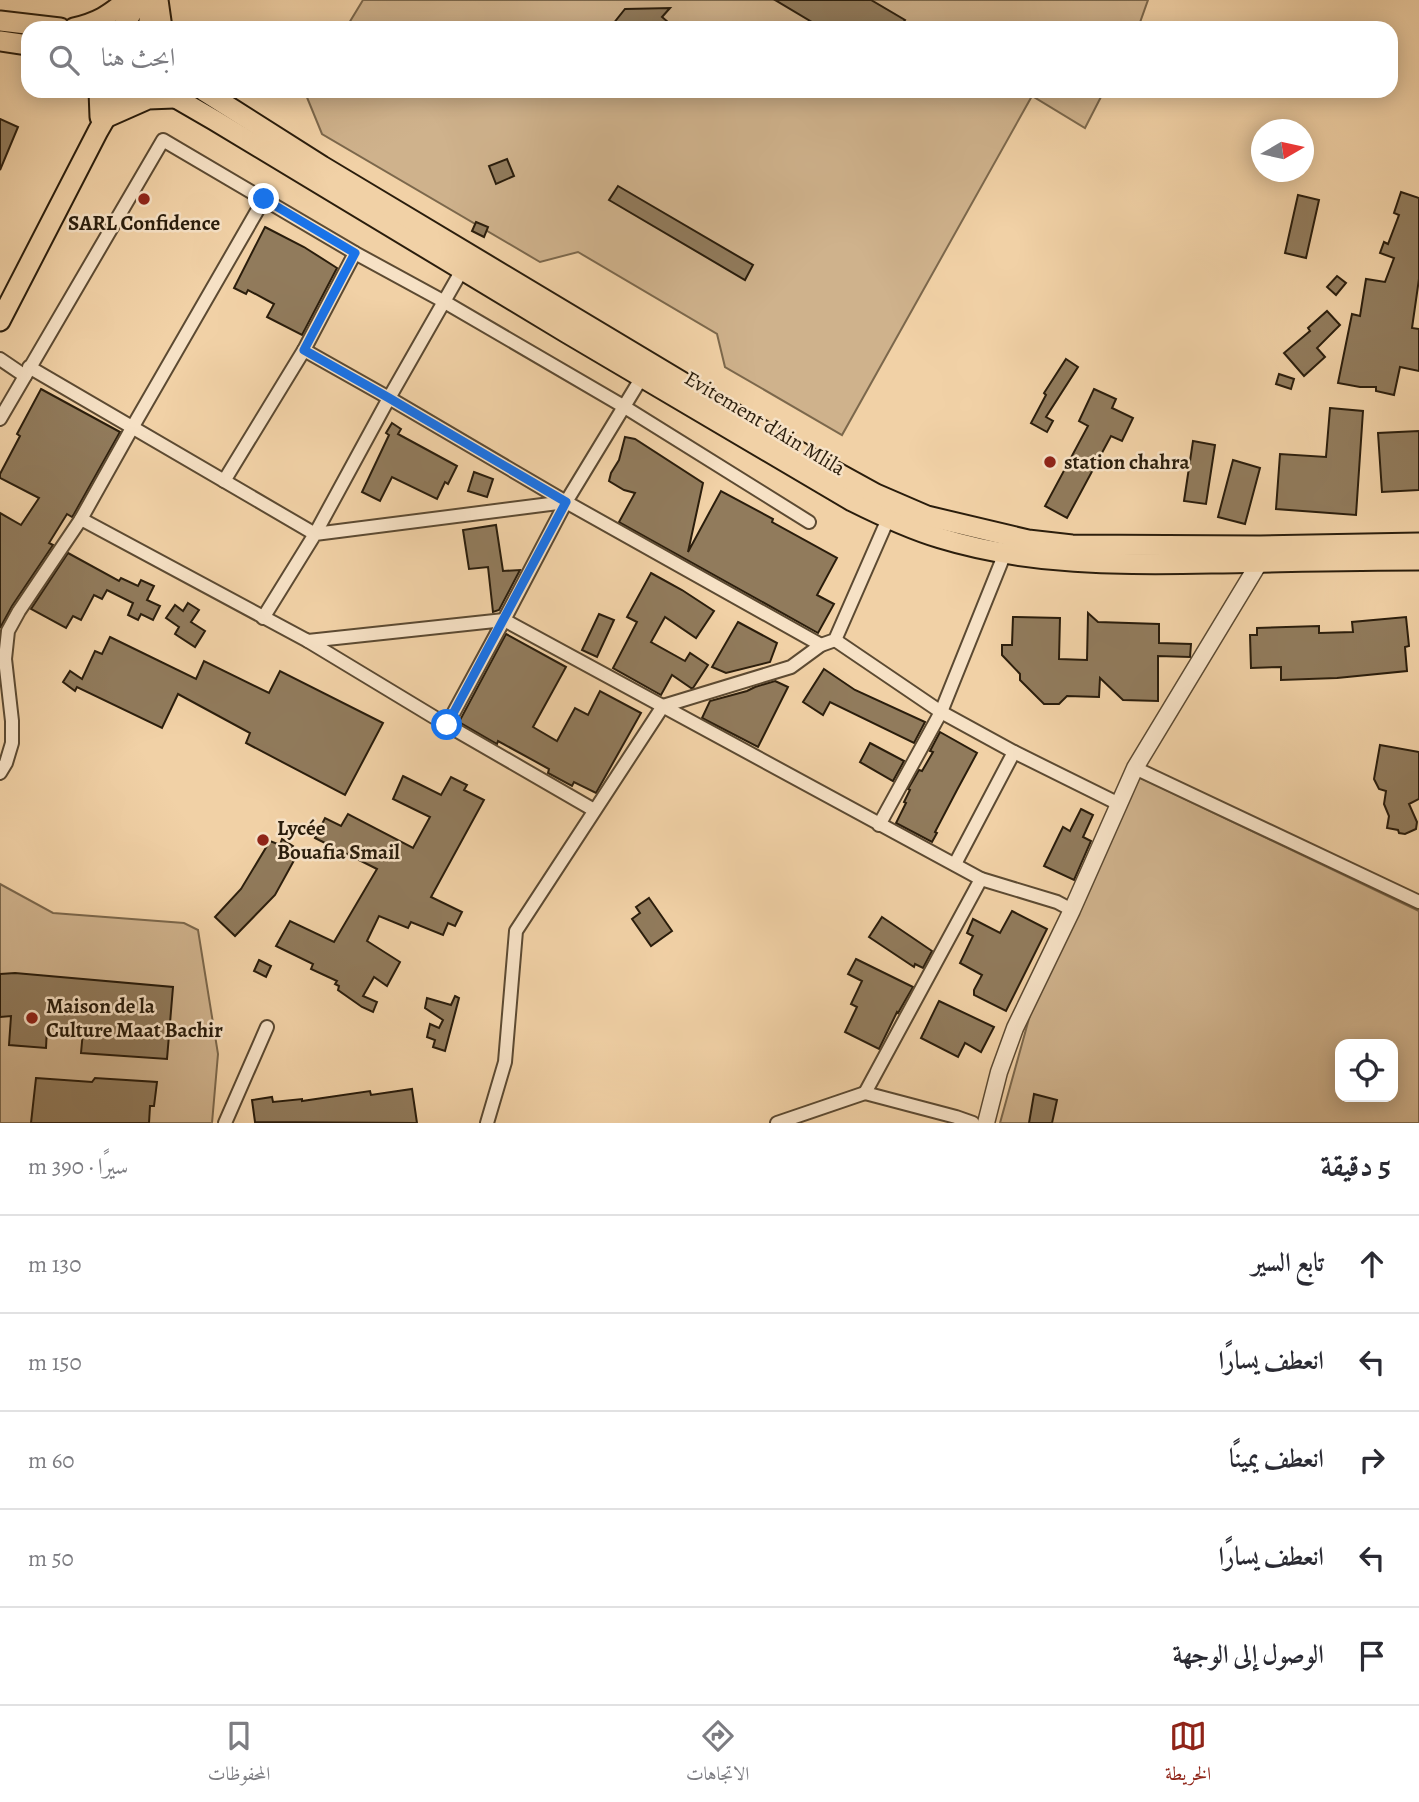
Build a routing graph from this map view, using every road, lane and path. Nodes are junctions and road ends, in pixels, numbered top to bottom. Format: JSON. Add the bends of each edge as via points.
{"nodes":[{"id":1,"x":127,"y":0,"type":"edge"},
{"id":2,"x":140,"y":0,"type":"edge"},
{"id":3,"x":152,"y":0,"type":"edge"},
{"id":4,"x":158,"y":0,"type":"edge"},
{"id":5,"x":0,"y":21,"type":"edge"},
{"id":6,"x":96,"y":21,"type":"edge"},
{"id":7,"x":126,"y":21,"type":"edge"},
{"id":8,"x":149,"y":21,"type":"edge"},
{"id":9,"x":161,"y":21,"type":"edge"},
{"id":10,"x":21,"y":23,"type":"edge"},
{"id":11,"x":0,"y":40,"type":"edge"},
{"id":12,"x":21,"y":44,"type":"edge"},
{"id":13,"x":99,"y":98,"type":"edge"},
{"id":14,"x":103,"y":98,"type":"edge"},
{"id":15,"x":116,"y":98,"type":"edge"},
{"id":16,"x":153,"y":98,"type":"edge"},
{"id":17,"x":172,"y":98,"type":"edge"},
{"id":18,"x":215,"y":98,"type":"edge"},
{"id":19,"x":101,"y":122,"type":"junction"},
{"id":20,"x":264,"y":199,"type":"junction"},
{"id":21,"x":355,"y":253,"type":"junction"},
{"id":22,"x":462,"y":270,"type":"junction"},
{"id":23,"x":443,"y":301,"type":"junction"},
{"id":24,"x":0,"y":321,"type":"edge"},
{"id":25,"x":304,"y":350,"type":"junction"},
{"id":26,"x":0,"y":359,"type":"edge"},
{"id":27,"x":27,"y":372,"type":"junction"},
{"id":28,"x":642,"y":377,"type":"junction"},
{"id":29,"x":389,"y":398,"type":"junction"},
{"id":30,"x":623,"y":406,"type":"junction"},
{"id":31,"x":0,"y":419,"type":"edge"},
{"id":32,"x":132,"y":428,"type":"junction"},
{"id":33,"x":224,"y":481,"type":"junction"},
{"id":34,"x":566,"y":502,"type":"junction"},
{"id":35,"x":81,"y":519,"type":"junction"},
{"id":36,"x":888,"y":519,"type":"junction"},
{"id":37,"x":809,"y":522,"type":"dead end"},
{"id":38,"x":315,"y":534,"type":"junction"},
{"id":39,"x":1419,"y":543,"type":"edge"},
{"id":40,"x":1004,"y":553,"type":"junction"},
{"id":41,"x":1260,"y":555,"type":"junction"},
{"id":42,"x":1419,"y":560,"type":"edge"},
{"id":43,"x":263,"y":618,"type":"junction"},
{"id":44,"x":504,"y":620,"type":"junction"},
{"id":45,"x":835,"y":640,"type":"junction"},
{"id":46,"x":308,"y":641,"type":"junction"},
{"id":47,"x":821,"y":645,"type":"junction"},
{"id":48,"x":663,"y":706,"type":"junction"},
{"id":49,"x":941,"y":712,"type":"junction"},
{"id":50,"x":447,"y":725,"type":"junction"},
{"id":51,"x":1014,"y":752,"type":"junction"},
{"id":52,"x":1135,"y":768,"type":"junction"},
{"id":53,"x":0,"y":773,"type":"edge"},
{"id":54,"x":1119,"y":804,"type":"junction"},
{"id":55,"x":594,"y":810,"type":"junction"},
{"id":56,"x":879,"y":825,"type":"junction"},
{"id":57,"x":955,"y":864,"type":"junction"},
{"id":58,"x":981,"y":879,"type":"junction"},
{"id":59,"x":1419,"y":902,"type":"edge"},
{"id":60,"x":1072,"y":910,"type":"junction"},
{"id":61,"x":267,"y":1027,"type":"dead end"},
{"id":62,"x":865,"y":1093,"type":"junction"},
{"id":63,"x":225,"y":1123,"type":"edge"},
{"id":64,"x":487,"y":1123,"type":"edge"},
{"id":65,"x":777,"y":1123,"type":"edge"},
{"id":66,"x":973,"y":1123,"type":"edge"},
{"id":67,"x":986,"y":1123,"type":"edge"}],
"edges":[{"from":1,"to":6,"type":"main road"},
{"from":2,"to":7,"type":"main road"},
{"from":3,"to":8,"type":"main road"},
{"from":4,"to":9,"type":"main road"},
{"from":5,"to":10,"type":"main road"},
{"from":11,"to":12,"type":"main road"},
{"from":13,"to":19,"type":"main road"},
{"from":14,"to":19,"type":"main road"},
{"from":15,"to":19,"type":"main road"},
{"from":16,"to":19,"type":"main road"},
{"from":17,"to":22,"type":"main road","name":"Evitement d'Ain Mlila"},
{"from":18,"to":41,"type":"main road","name":"Evitement d'Ain Mlila","via":[[787,445],[876,494],[927,516],[1028,540]]},
{"from":19,"to":24,"type":"main road"},
{"from":20,"to":21,"type":"street"},
{"from":20,"to":27,"type":"street","via":[[163,140]]},
{"from":20,"to":32,"type":"street"},
{"from":21,"to":23,"type":"street"},
{"from":21,"to":25,"type":"street"},
{"from":22,"to":23,"type":"street"},
{"from":22,"to":28,"type":"main road","name":"Evitement d'Ain Mlila"},
{"from":23,"to":29,"type":"street"},
{"from":23,"to":30,"type":"street"},
{"from":25,"to":29,"type":"street"},
{"from":25,"to":33,"type":"street"},
{"from":26,"to":27,"type":"street"},
{"from":27,"to":31,"type":"street"},
{"from":27,"to":32,"type":"street"},
{"from":28,"to":30,"type":"street"},
{"from":28,"to":36,"type":"main road","name":"Evitement d'Ain Mlila"},
{"from":29,"to":34,"type":"street"},
{"from":29,"to":38,"type":"street"},
{"from":30,"to":34,"type":"street"},
{"from":30,"to":37,"type":"street"},
{"from":32,"to":33,"type":"street"},
{"from":32,"to":35,"type":"street"},
{"from":33,"to":38,"type":"street"},
{"from":34,"to":38,"type":"street"},
{"from":34,"to":44,"type":"street"},
{"from":34,"to":47,"type":"street"},
{"from":35,"to":43,"type":"street"},
{"from":35,"to":53,"type":"street","via":[[8,631],[5,659],[12,743]]},
{"from":36,"to":40,"type":"main road","name":"Evitement d'Ain Mlila","via":[[940,538]]},
{"from":36,"to":45,"type":"street"},
{"from":38,"to":43,"type":"street"},
{"from":39,"to":41,"type":"main road","name":"Evitement d'Ain Mlila"},
{"from":40,"to":41,"type":"main road","name":"Evitement d'Ain Mlila","via":[[1139,564]]},
{"from":40,"to":49,"type":"street"},
{"from":41,"to":42,"type":"main road","name":"Evitement d'Ain Mlila"},
{"from":41,"to":52,"type":"street"},
{"from":43,"to":46,"type":"street"},
{"from":44,"to":46,"type":"street"},
{"from":44,"to":48,"type":"street"},
{"from":44,"to":50,"type":"street"},
{"from":45,"to":47,"type":"street"},
{"from":45,"to":49,"type":"street"},
{"from":46,"to":50,"type":"street"},
{"from":47,"to":48,"type":"street","via":[[791,667]]},
{"from":48,"to":55,"type":"street"},
{"from":48,"to":56,"type":"street"},
{"from":49,"to":51,"type":"street"},
{"from":49,"to":56,"type":"street"},
{"from":50,"to":55,"type":"street"},
{"from":51,"to":54,"type":"street"},
{"from":51,"to":57,"type":"street"},
{"from":52,"to":54,"type":"street"},
{"from":52,"to":59,"type":"street"},
{"from":54,"to":60,"type":"street"},
{"from":55,"to":64,"type":"street","via":[[516,931],[505,1062]]},
{"from":56,"to":57,"type":"street"},
{"from":57,"to":58,"type":"street"},
{"from":58,"to":60,"type":"street"},
{"from":58,"to":62,"type":"street"},
{"from":60,"to":67,"type":"street","via":[[1015,1028]]},
{"from":61,"to":63,"type":"street"},
{"from":62,"to":65,"type":"street"},
{"from":62,"to":66,"type":"street"}]}
